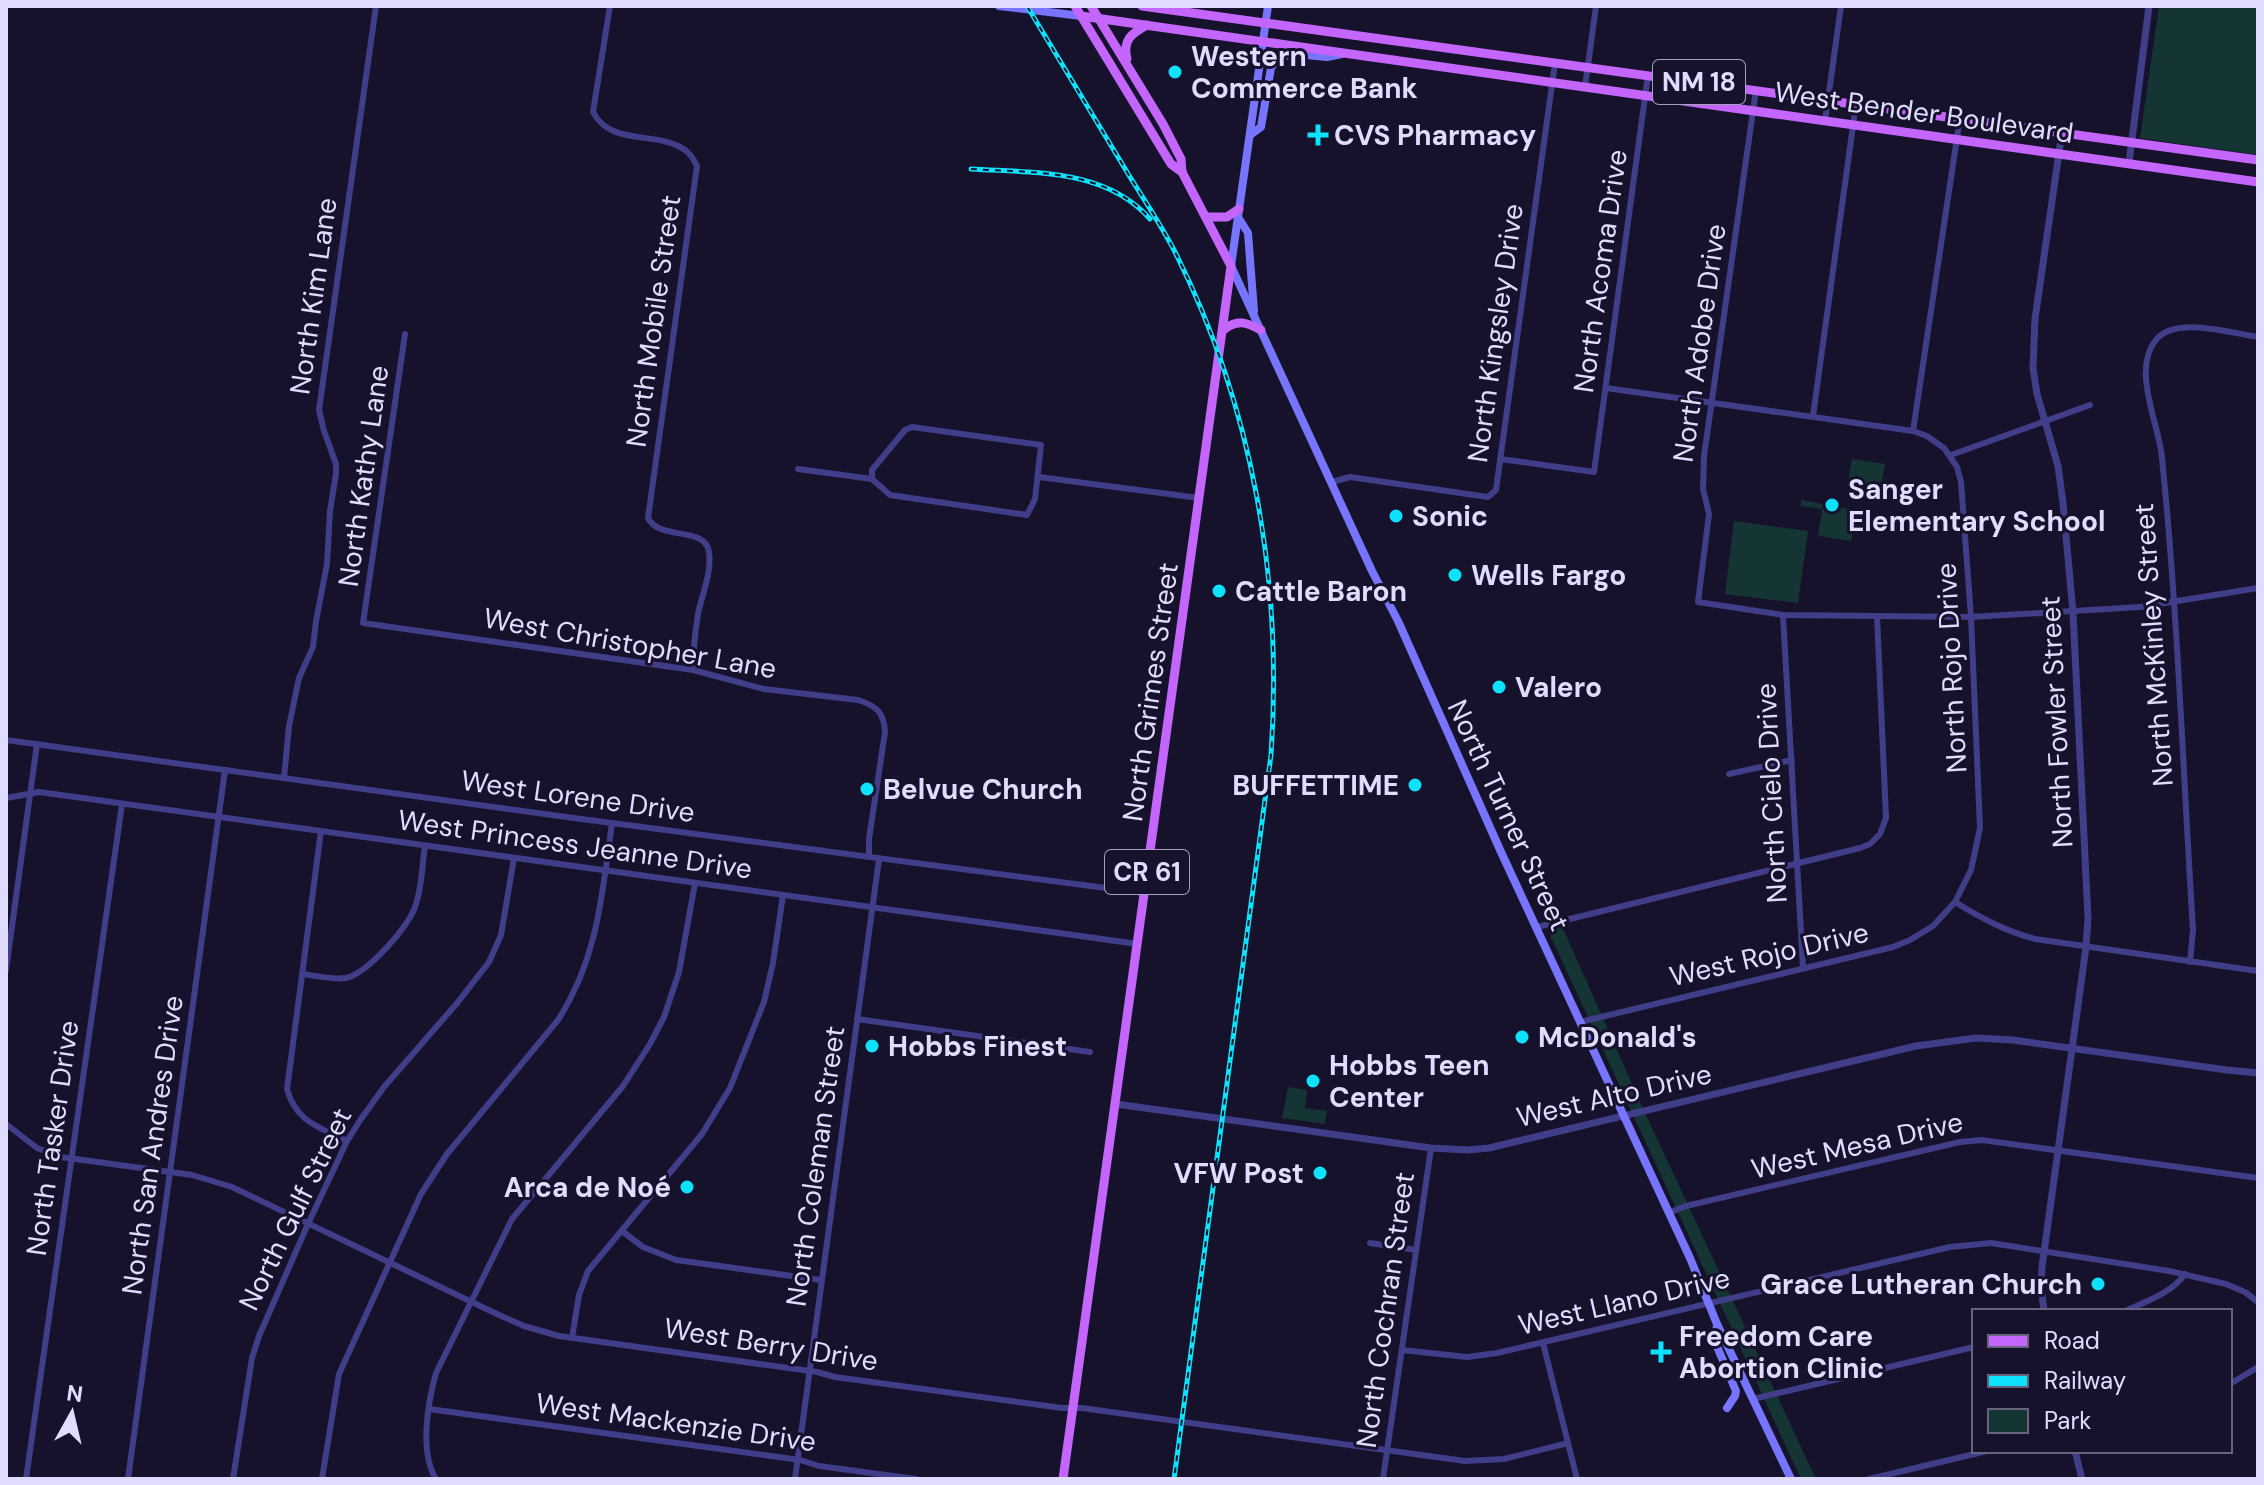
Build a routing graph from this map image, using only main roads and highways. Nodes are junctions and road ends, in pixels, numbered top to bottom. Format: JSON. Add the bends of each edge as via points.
{"nodes":[{"id":1,"x":999,"y":6,"type":"edge"},
{"id":2,"x":1075,"y":6,"type":"edge"},
{"id":3,"x":1091,"y":6,"type":"edge"},
{"id":4,"x":1142,"y":6,"type":"edge"},
{"id":5,"x":1195,"y":6,"type":"edge"},
{"id":6,"x":1268,"y":6,"type":"edge"},
{"id":7,"x":1081,"y":16,"type":"junction"},
{"id":8,"x":1229,"y":17,"type":"junction"},
{"id":9,"x":1099,"y":18,"type":"junction"},
{"id":10,"x":1265,"y":22,"type":"junction"},
{"id":11,"x":1148,"y":24,"type":"junction"},
{"id":12,"x":1263,"y":40,"type":"junction"},
{"id":13,"x":1418,"y":43,"type":"junction"},
{"id":14,"x":1346,"y":53,"type":"junction"},
{"id":15,"x":1415,"y":63,"type":"junction"},
{"id":16,"x":1129,"y":66,"type":"junction"},
{"id":17,"x":1250,"y":135,"type":"junction"},
{"id":18,"x":2258,"y":160,"type":"edge"},
{"id":19,"x":1182,"y":172,"type":"junction"},
{"id":20,"x":2258,"y":182,"type":"edge"},
{"id":21,"x":1239,"y":213,"type":"junction"},
{"id":22,"x":1206,"y":217,"type":"junction"},
{"id":23,"x":1231,"y":266,"type":"junction"},
{"id":24,"x":1255,"y":315,"type":"junction"},
{"id":25,"x":1223,"y":330,"type":"junction"},
{"id":26,"x":1261,"y":330,"type":"junction"},
{"id":27,"x":1717,"y":1324,"type":"junction"},
{"id":28,"x":1727,"y":1408,"type":"dead end"},
{"id":29,"x":1063,"y":1479,"type":"edge"},
{"id":30,"x":1791,"y":1479,"type":"edge"}],
"edges":[{"from":1,"to":7,"type":"main road","name":"West Bender Boulevard"},
{"from":2,"to":7,"type":"main road","name":"North Turner Street"},
{"from":3,"to":9,"type":"main road","name":"North Turner Street"},
{"from":4,"to":8,"type":"main road","name":"West Bender Boulevard","number":"NM 18"},
{"from":5,"to":8,"type":"main road"},
{"from":6,"to":10,"type":"main road","name":"North Grimes Street","number":"CR 61"},
{"from":7,"to":9,"type":"main road","name":"West Bender Boulevard","number":"NM 18"},
{"from":7,"to":19,"type":"main road","name":"North Turner Street","via":[[1171,164]]},
{"from":8,"to":10,"type":"main road","name":"West Bender Boulevard","number":"NM 18"},
{"from":9,"to":11,"type":"main road","name":"West Bender Boulevard","number":"NM 18"},
{"from":9,"to":16,"type":"main road","name":"North Turner Street"},
{"from":10,"to":12,"type":"main road","name":"North Grimes Street","number":"CR 61"},
{"from":10,"to":13,"type":"main road","name":"West Bender Boulevard","number":"NM 18"},
{"from":11,"to":12,"type":"main road","name":"West Bender Boulevard","number":"NM 18"},
{"from":11,"to":16,"type":"main road","via":[[1125,43]]},
{"from":12,"to":14,"type":"main road","name":"West Bender Boulevard","number":"NM 18"},
{"from":12,"to":17,"type":"main road","name":"North Grimes Street","number":"CR 61"},
{"from":13,"to":15,"type":"main road"},
{"from":13,"to":18,"type":"main road","name":"West Bender Boulevard","number":"NM 18"},
{"from":14,"to":15,"type":"main road","name":"West Bender Boulevard","number":"NM 18"},
{"from":14,"to":17,"type":"main road","via":[[1279,57],[1271,68],[1261,127]]},
{"from":15,"to":20,"type":"main road","name":"West Bender Boulevard","number":"NM 18"},
{"from":16,"to":19,"type":"main road","name":"North Turner Street","via":[[1181,159]]},
{"from":17,"to":21,"type":"main road","name":"North Grimes Street","number":"CR 61"},
{"from":19,"to":22,"type":"main road","name":"North Turner Street"},
{"from":21,"to":22,"type":"main road"},
{"from":21,"to":23,"type":"main road","name":"North Grimes Street","number":"CR 61"},
{"from":21,"to":24,"type":"main road","via":[[1248,233]]},
{"from":22,"to":23,"type":"main road","name":"North Turner Street"},
{"from":23,"to":24,"type":"main road","name":"North Turner Street"},
{"from":23,"to":25,"type":"main road","name":"North Grimes Street","number":"CR 61"},
{"from":24,"to":26,"type":"main road","name":"North Turner Street"},
{"from":25,"to":26,"type":"main road","via":[[1240,322]]},
{"from":25,"to":29,"type":"main road","name":"North Grimes Street","number":"CR 61"},
{"from":26,"to":27,"type":"main road","name":"North Turner Street"},
{"from":27,"to":28,"type":"main road","via":[[1715,1342],[1736,1391]]},
{"from":27,"to":30,"type":"main road","name":"North Turner Street"}]}
